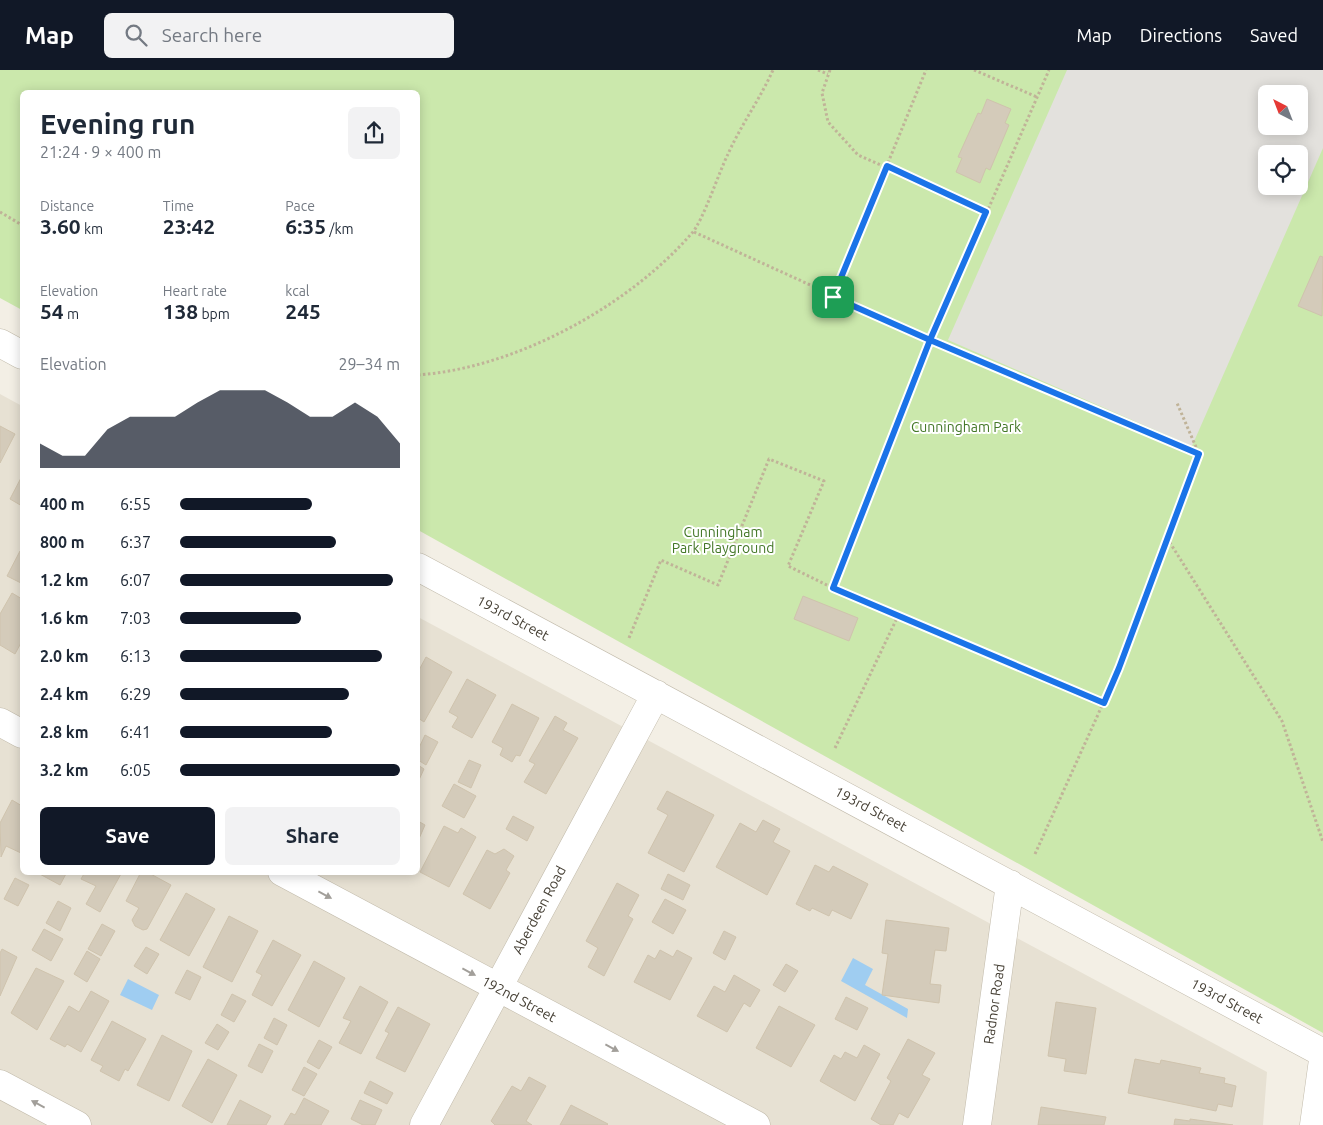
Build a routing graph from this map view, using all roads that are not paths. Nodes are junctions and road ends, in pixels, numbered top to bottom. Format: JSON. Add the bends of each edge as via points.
{"nodes":[{"id":1,"x":0,"y":343,"type":"edge"},
{"id":2,"x":20,"y":354,"type":"edge"},
{"id":3,"x":420,"y":568,"type":"edge"},
{"id":4,"x":656,"y":694,"type":"junction"},
{"id":5,"x":0,"y":722,"type":"edge"},
{"id":6,"x":20,"y":733,"type":"edge"},
{"id":7,"x":288,"y":875,"type":"edge"},
{"id":8,"x":1010,"y":884,"type":"junction"},
{"id":9,"x":498,"y":988,"type":"junction"},
{"id":10,"x":1323,"y":1053,"type":"edge"},
{"id":11,"x":1323,"y":1060,"type":"edge"},
{"id":12,"x":0,"y":1084,"type":"edge"},
{"id":13,"x":77,"y":1125,"type":"edge"},
{"id":14,"x":424,"y":1125,"type":"edge"},
{"id":15,"x":756,"y":1125,"type":"edge"},
{"id":16,"x":977,"y":1125,"type":"edge"},
{"id":17,"x":1314,"y":1125,"type":"edge"}],
"edges":[{"from":1,"to":2,"type":"street"},
{"from":3,"to":4,"type":"street","name":"193rd Street"},
{"from":4,"to":8,"type":"street","name":"193rd Street"},
{"from":4,"to":9,"type":"street","name":"Aberdeen Road"},
{"from":5,"to":6,"type":"street"},
{"from":7,"to":9,"type":"street","name":"192nd Street","one_way":true},
{"from":8,"to":10,"type":"street","name":"193rd Street"},
{"from":8,"to":16,"type":"street","name":"Radnor Road"},
{"from":9,"to":14,"type":"street","name":"Aberdeen Road"},
{"from":9,"to":15,"type":"street","name":"192nd Street","one_way":true},
{"from":11,"to":17,"type":"street"},
{"from":13,"to":12,"type":"street","one_way":true}]}
